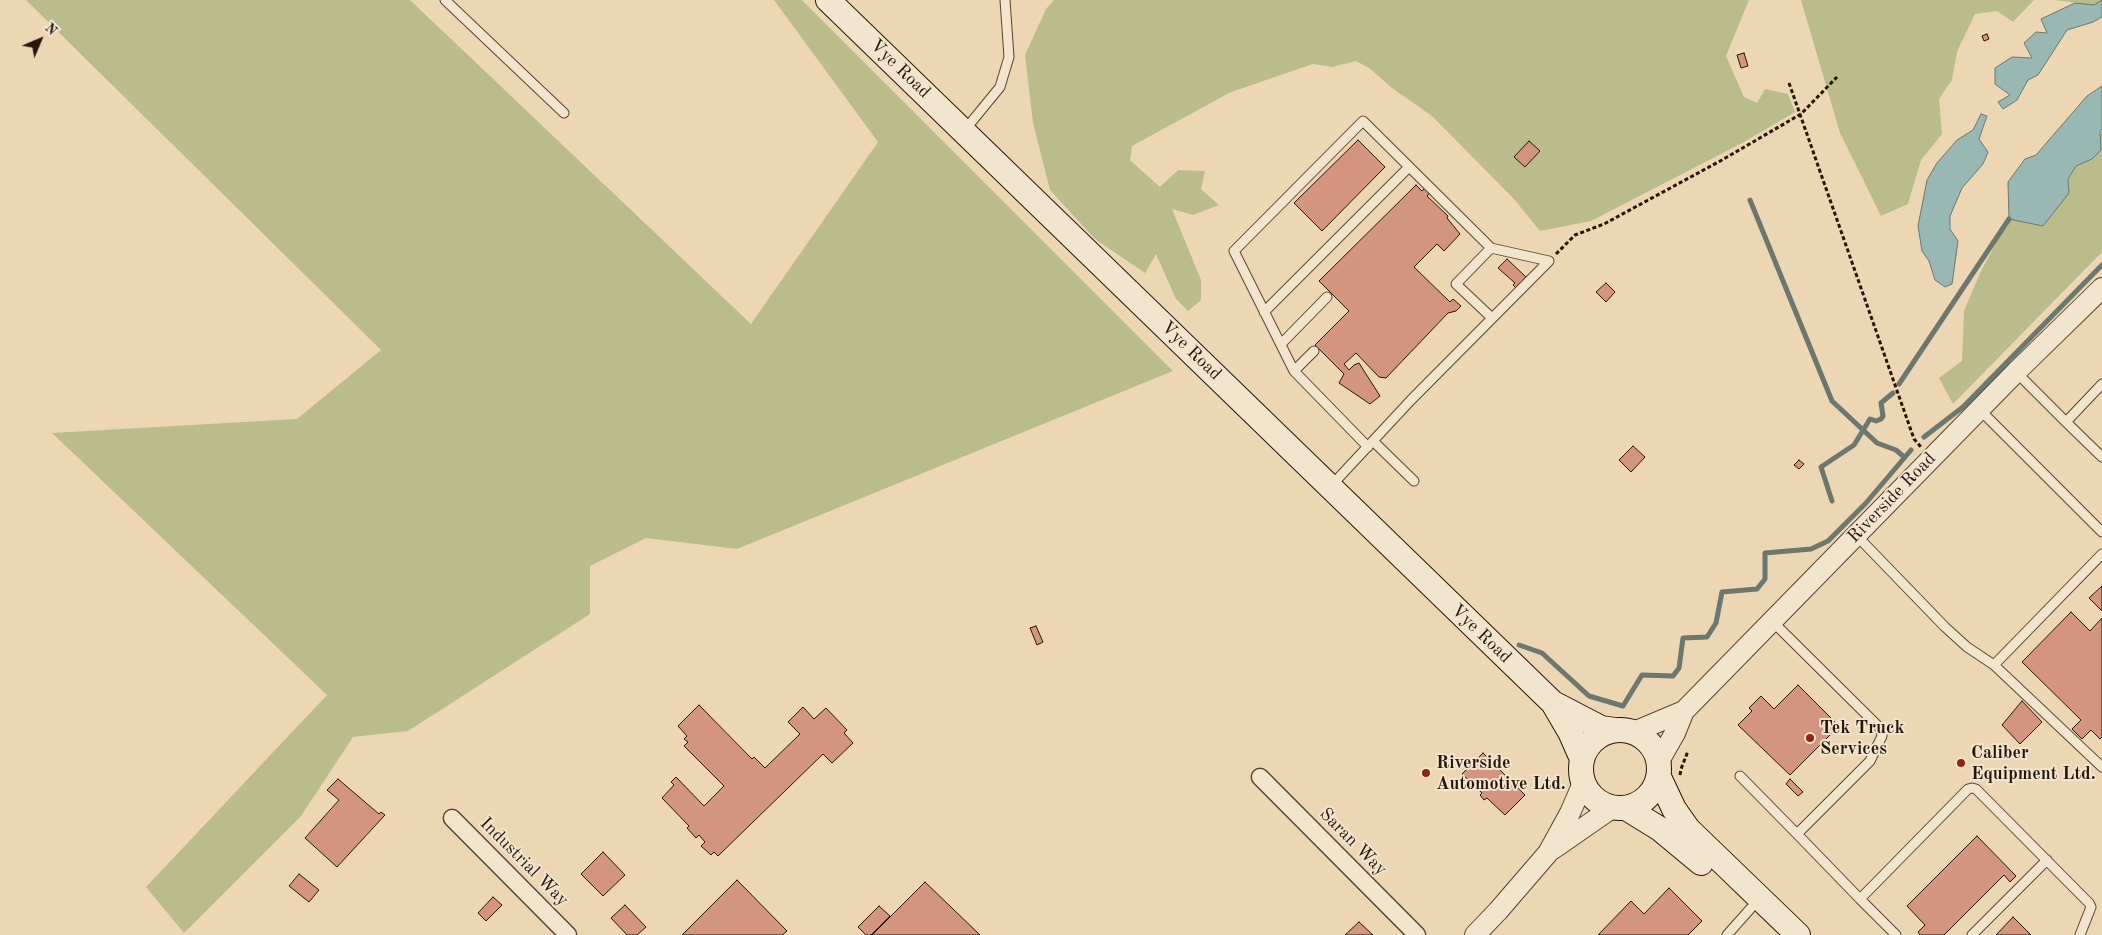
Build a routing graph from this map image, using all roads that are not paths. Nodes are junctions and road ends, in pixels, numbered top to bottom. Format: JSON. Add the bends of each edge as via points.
{"nodes":[{"id":1,"x":445,"y":0,"type":"edge"},
{"id":2,"x":828,"y":0,"type":"edge"},
{"id":3,"x":1005,"y":0,"type":"edge"},
{"id":4,"x":564,"y":114,"type":"dead end"},
{"id":5,"x":964,"y":132,"type":"junction"},
{"id":6,"x":1409,"y":167,"type":"junction"},
{"id":7,"x":1491,"y":248,"type":"junction"},
{"id":8,"x":2102,"y":288,"type":"edge"},
{"id":9,"x":1327,"y":297,"type":"dead end"},
{"id":10,"x":1264,"y":312,"type":"junction"},
{"id":11,"x":1492,"y":318,"type":"junction"},
{"id":12,"x":1281,"y":344,"type":"junction"},
{"id":13,"x":1314,"y":352,"type":"dead end"},
{"id":14,"x":1294,"y":371,"type":"junction"},
{"id":15,"x":2016,"y":372,"type":"junction"},
{"id":16,"x":2102,"y":384,"type":"edge"},
{"id":17,"x":1979,"y":409,"type":"junction"},
{"id":18,"x":2066,"y":422,"type":"junction"},
{"id":19,"x":1371,"y":444,"type":"junction"},
{"id":20,"x":2102,"y":457,"type":"edge"},
{"id":21,"x":1414,"y":481,"type":"dead end"},
{"id":22,"x":1331,"y":486,"type":"junction"},
{"id":23,"x":2102,"y":532,"type":"edge"},
{"id":24,"x":1856,"y":535,"type":"junction"},
{"id":25,"x":2102,"y":554,"type":"edge"},
{"id":26,"x":1772,"y":621,"type":"junction"},
{"id":27,"x":1994,"y":665,"type":"junction"},
{"id":28,"x":1552,"y":703,"type":"junction"},
{"id":29,"x":1684,"y":711,"type":"junction"},
{"id":30,"x":1624,"y":731,"type":"junction"},
{"id":31,"x":1582,"y":759,"type":"junction"},
{"id":32,"x":2102,"y":767,"type":"edge"},
{"id":33,"x":1666,"y":772,"type":"junction"},
{"id":34,"x":1740,"y":776,"type":"dead end"},
{"id":35,"x":1260,"y":777,"type":"dead end"},
{"id":36,"x":1583,"y":783,"type":"junction"},
{"id":37,"x":1619,"y":808,"type":"junction"},
{"id":38,"x":452,"y":818,"type":"dead end"},
{"id":39,"x":1797,"y":834,"type":"junction"},
{"id":40,"x":1548,"y":853,"type":"junction"},
{"id":41,"x":2047,"y":860,"type":"junction"},
{"id":42,"x":1860,"y":899,"type":"junction"},
{"id":43,"x":1751,"y":908,"type":"junction"},
{"id":44,"x":568,"y":935,"type":"edge"},
{"id":45,"x":1417,"y":935,"type":"edge"},
{"id":46,"x":1475,"y":935,"type":"edge"},
{"id":47,"x":1727,"y":935,"type":"edge"},
{"id":48,"x":1778,"y":935,"type":"edge"},
{"id":49,"x":1798,"y":935,"type":"edge"},
{"id":50,"x":1896,"y":935,"type":"edge"},
{"id":51,"x":1972,"y":935,"type":"edge"},
{"id":52,"x":2080,"y":935,"type":"edge"}],
"edges":[{"from":1,"to":4,"type":"lane"},
{"from":2,"to":5,"type":"main road","name":"Vye Road"},
{"from":3,"to":5,"type":"lane","via":[[1009,57],[1000,87]]},
{"from":5,"to":22,"type":"main road","name":"Vye Road"},
{"from":6,"to":7,"type":"lane"},
{"from":6,"to":10,"type":"lane"},
{"from":6,"to":10,"type":"lane","via":[[1363,121],[1349,135],[1234,251]]},
{"from":7,"to":11,"type":"lane","via":[[1456,284]]},
{"from":7,"to":11,"type":"lane","via":[[1549,261]]},
{"from":8,"to":15,"type":"street","name":"Riverside Road"},
{"from":9,"to":12,"type":"lane"},
{"from":10,"to":12,"type":"lane"},
{"from":11,"to":19,"type":"lane"},
{"from":12,"to":14,"type":"lane"},
{"from":13,"to":14,"type":"lane"},
{"from":14,"to":19,"type":"lane"},
{"from":15,"to":17,"type":"street","name":"Riverside Road"},
{"from":15,"to":18,"type":"lane"},
{"from":16,"to":18,"type":"lane"},
{"from":17,"to":23,"type":"lane"},
{"from":17,"to":24,"type":"street","name":"Riverside Road"},
{"from":18,"to":20,"type":"lane"},
{"from":19,"to":21,"type":"lane"},
{"from":19,"to":22,"type":"lane"},
{"from":22,"to":28,"type":"main road","name":"Vye Road"},
{"from":24,"to":26,"type":"street","name":"Riverside Road"},
{"from":24,"to":27,"type":"lane","via":[[1945,627]]},
{"from":25,"to":27,"type":"lane"},
{"from":26,"to":29,"type":"street","name":"Riverside Road"},
{"from":26,"to":39,"type":"lane","via":[[1883,732],[1870,761]]},
{"from":27,"to":32,"type":"lane"},
{"from":28,"to":30,"type":"main road","name":"Vye Road","via":[[1601,728]]},
{"from":28,"to":31,"type":"main road","name":"Vye Road"},
{"from":29,"to":30,"type":"street","name":"Riverside Road"},
{"from":29,"to":33,"type":"street","name":"Riverside Road"},
{"from":30,"to":31,"type":"main road","via":[[1597,737]]},
{"from":30,"to":33,"type":"main road","via":[[1645,739]]},
{"from":31,"to":36,"type":"main road"},
{"from":33,"to":37,"type":"main road","via":[[1648,798],[1638,805]]},
{"from":33,"to":49,"type":"main road","via":[[1670,803],[1688,829]]},
{"from":34,"to":39,"type":"lane"},
{"from":35,"to":45,"type":"street","name":"Saran Way"},
{"from":36,"to":37,"type":"main road","via":[[1594,799]]},
{"from":36,"to":40,"type":"street"},
{"from":37,"to":40,"type":"street"},
{"from":37,"to":43,"type":"main road","via":[[1679,843]]},
{"from":38,"to":44,"type":"street","name":"Industrial Way"},
{"from":39,"to":42,"type":"lane"},
{"from":40,"to":46,"type":"street"},
{"from":41,"to":42,"type":"lane","via":[[1976,789],[1968,788]]},
{"from":41,"to":51,"type":"lane"},
{"from":41,"to":52,"type":"lane","via":[[2091,907]]},
{"from":42,"to":50,"type":"lane"},
{"from":43,"to":47,"type":"lane"},
{"from":43,"to":48,"type":"main road"}]}
